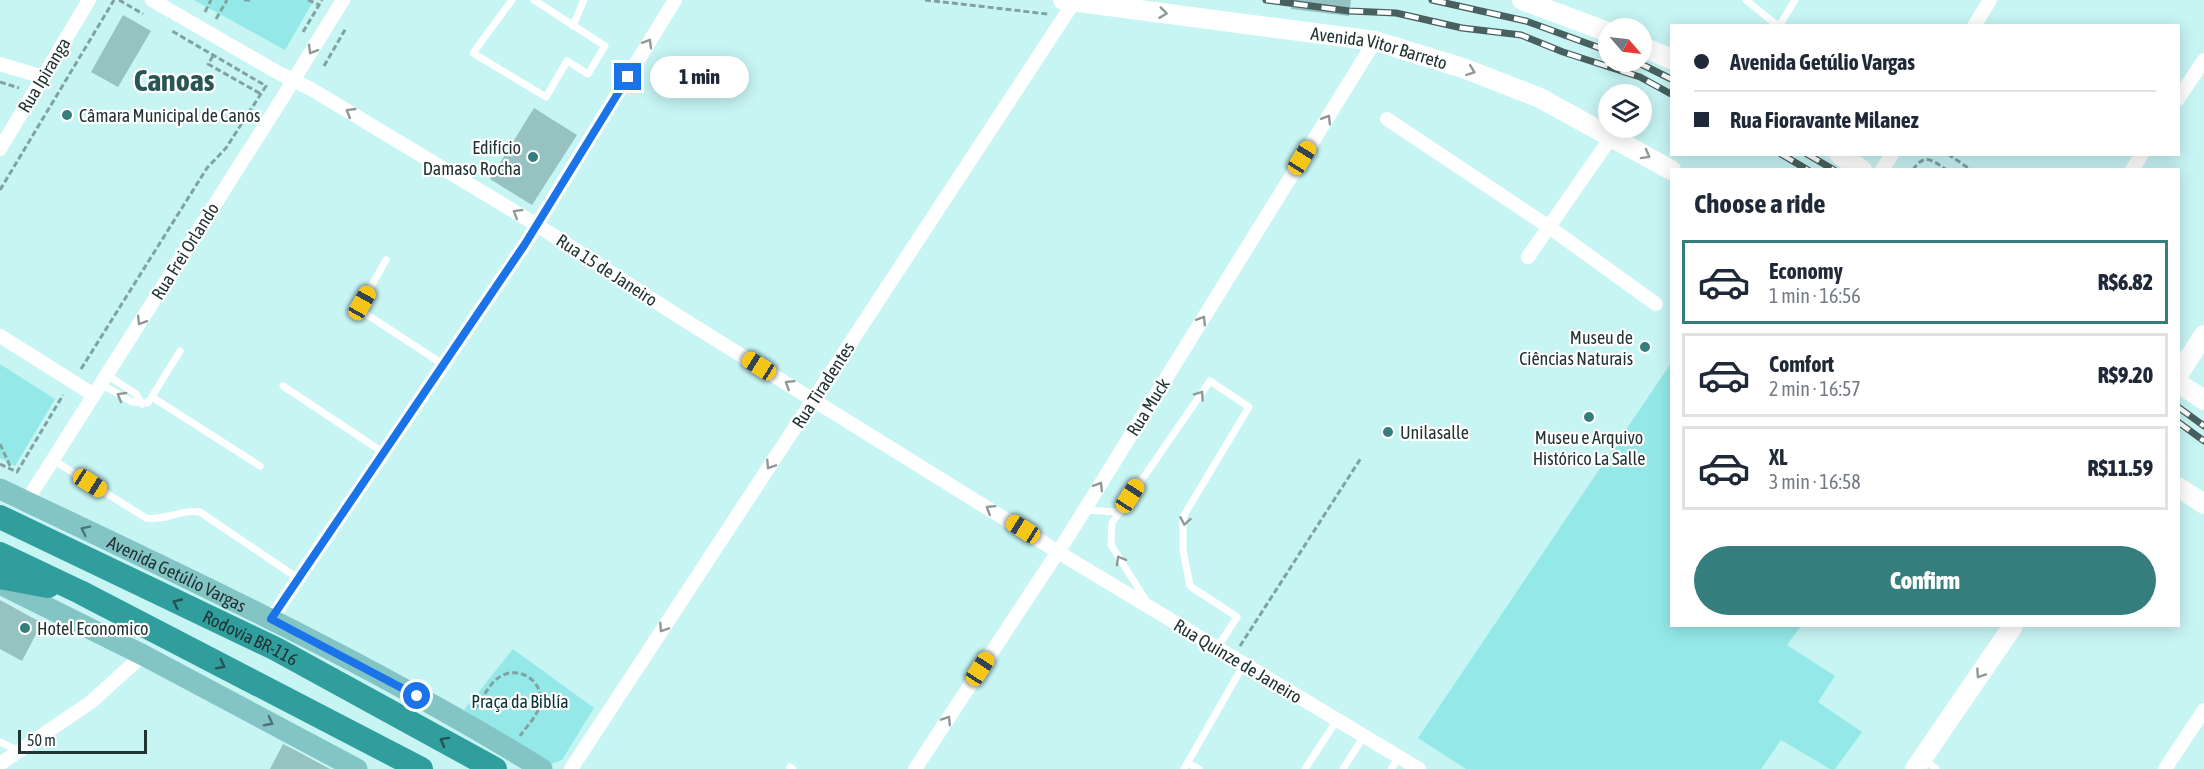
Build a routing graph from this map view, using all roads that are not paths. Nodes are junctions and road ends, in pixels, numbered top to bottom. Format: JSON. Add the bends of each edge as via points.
{"nodes":[{"id":1,"x":89,"y":0,"type":"edge"},
{"id":2,"x":152,"y":0,"type":"edge"},
{"id":3,"x":343,"y":0,"type":"edge"},
{"id":4,"x":512,"y":0,"type":"edge"},
{"id":5,"x":534,"y":0,"type":"edge"},
{"id":6,"x":584,"y":0,"type":"edge"},
{"id":7,"x":675,"y":0,"type":"edge"},
{"id":8,"x":1522,"y":0,"type":"edge"},
{"id":9,"x":1746,"y":0,"type":"edge"},
{"id":10,"x":1795,"y":0,"type":"edge"},
{"id":11,"x":1990,"y":0,"type":"edge"},
{"id":12,"x":1067,"y":6,"type":"edge"},
{"id":13,"x":1776,"y":24,"type":"edge"},
{"id":14,"x":1780,"y":24,"type":"edge"},
{"id":15,"x":1975,"y":24,"type":"edge"},
{"id":16,"x":573,"y":26,"type":"junction"},
{"id":17,"x":1598,"y":28,"type":"edge"},
{"id":18,"x":1375,"y":41,"type":"junction"},
{"id":19,"x":1652,"y":51,"type":"edge"},
{"id":20,"x":1670,"y":59,"type":"edge"},
{"id":21,"x":2204,"y":60,"type":"edge"},
{"id":22,"x":0,"y":64,"type":"edge"},
{"id":23,"x":43,"y":77,"type":"junction"},
{"id":24,"x":294,"y":80,"type":"junction"},
{"id":25,"x":2180,"y":96,"type":"edge"},
{"id":26,"x":1387,"y":119,"type":"dead end"},
{"id":27,"x":1598,"y":129,"type":"edge"},
{"id":28,"x":1611,"y":138,"type":"edge"},
{"id":29,"x":1615,"y":138,"type":"edge"},
{"id":30,"x":0,"y":149,"type":"edge"},
{"id":31,"x":1842,"y":156,"type":"edge"},
{"id":32,"x":1859,"y":168,"type":"edge"},
{"id":33,"x":1670,"y":169,"type":"edge"},
{"id":34,"x":537,"y":225,"type":"junction"},
{"id":35,"x":1549,"y":227,"type":"junction"},
{"id":36,"x":1528,"y":257,"type":"dead end"},
{"id":37,"x":386,"y":260,"type":"dead end"},
{"id":38,"x":1656,"y":304,"type":"dead end"},
{"id":39,"x":2204,"y":335,"type":"edge"},
{"id":40,"x":0,"y":336,"type":"edge"},
{"id":41,"x":180,"y":351,"type":"dead end"},
{"id":42,"x":444,"y":365,"type":"junction"},
{"id":43,"x":2180,"y":372,"type":"edge"},
{"id":44,"x":2180,"y":384,"type":"edge"},
{"id":45,"x":100,"y":385,"type":"junction"},
{"id":46,"x":284,"y":386,"type":"dead end"},
{"id":47,"x":2202,"y":395,"type":"edge"},
{"id":48,"x":152,"y":397,"type":"junction"},
{"id":49,"x":814,"y":399,"type":"junction"},
{"id":50,"x":142,"y":404,"type":"junction"},
{"id":51,"x":384,"y":453,"type":"junction"},
{"id":52,"x":53,"y":460,"type":"junction"},
{"id":53,"x":260,"y":466,"type":"dead end"},
{"id":54,"x":2180,"y":488,"type":"edge"},
{"id":55,"x":0,"y":489,"type":"edge"},
{"id":56,"x":26,"y":502,"type":"junction"},
{"id":57,"x":2204,"y":504,"type":"edge"},
{"id":58,"x":1084,"y":510,"type":"junction"},
{"id":59,"x":1119,"y":512,"type":"junction"},
{"id":60,"x":0,"y":517,"type":"edge"},
{"id":61,"x":1057,"y":551,"type":"junction"},
{"id":62,"x":0,"y":554,"type":"edge"},
{"id":63,"x":0,"y":577,"type":"edge"},
{"id":64,"x":298,"y":579,"type":"junction"},
{"id":65,"x":0,"y":584,"type":"edge"},
{"id":66,"x":80,"y":592,"type":"junction"},
{"id":67,"x":1152,"y":609,"type":"junction"},
{"id":68,"x":271,"y":619,"type":"junction"},
{"id":69,"x":2012,"y":627,"type":"edge"},
{"id":70,"x":1218,"y":648,"type":"junction"},
{"id":71,"x":143,"y":655,"type":"junction"},
{"id":72,"x":1238,"y":661,"type":"junction"},
{"id":73,"x":2204,"y":710,"type":"edge"},
{"id":74,"x":1337,"y":720,"type":"junction"},
{"id":75,"x":1364,"y":736,"type":"junction"},
{"id":76,"x":0,"y":742,"type":"edge"},
{"id":77,"x":19,"y":752,"type":"junction"},
{"id":78,"x":1395,"y":763,"type":"edge"},
{"id":79,"x":0,"y":764,"type":"edge"},
{"id":80,"x":1924,"y":765,"type":"edge"},
{"id":81,"x":1186,"y":766,"type":"edge"},
{"id":82,"x":357,"y":769,"type":"edge"},
{"id":83,"x":421,"y":769,"type":"edge"},
{"id":84,"x":495,"y":769,"type":"edge"},
{"id":85,"x":542,"y":769,"type":"edge"},
{"id":86,"x":571,"y":769,"type":"edge"},
{"id":87,"x":915,"y":769,"type":"edge"},
{"id":88,"x":1199,"y":769,"type":"edge"},
{"id":89,"x":1305,"y":769,"type":"edge"},
{"id":90,"x":1343,"y":769,"type":"edge"},
{"id":91,"x":1419,"y":769,"type":"edge"},
{"id":92,"x":2165,"y":769,"type":"edge"}],
"edges":[{"from":1,"to":23,"type":"street","name":"Rua Ipiranga"},
{"from":2,"to":24,"type":"street","name":"Rua 15 de Janeiro"},
{"from":3,"to":24,"type":"street","name":"Rua Frei Orlando","one_way":true},
{"from":4,"to":16,"type":"lane","via":[[473,53],[546,97],[567,61],[588,74],[605,46]]},
{"from":5,"to":16,"type":"lane"},
{"from":6,"to":16,"type":"lane"},
{"from":34,"to":7,"type":"street","one_way":true},
{"from":8,"to":17,"type":"main road"},
{"from":9,"to":13,"type":"lane"},
{"from":10,"to":14,"type":"lane"},
{"from":11,"to":15,"type":"street"},
{"from":12,"to":18,"type":"main road","name":"Avenida Vitor Barreto","one_way":true},
{"from":12,"to":49,"type":"street","name":"Rua Tiradentes"},
{"from":18,"to":27,"type":"main road","name":"Avenida Vitor Barreto","one_way":true,"via":[[1463,68],[1540,98]]},
{"from":58,"to":18,"type":"street","name":"Rua Muck","one_way":true},
{"from":19,"to":20,"type":"main road"},
{"from":21,"to":25,"type":"street"},
{"from":22,"to":23,"type":"street"},
{"from":23,"to":30,"type":"street","name":"Rua Ipiranga"},
{"from":34,"to":24,"type":"street","name":"Rua 15 de Janeiro","one_way":true},
{"from":24,"to":45,"type":"street","name":"Rua Frei Orlando","one_way":true},
{"from":26,"to":35,"type":"street"},
{"from":28,"to":35,"type":"street"},
{"from":29,"to":33,"type":"main road","name":"Avenida Vitor Barreto","one_way":true},
{"from":31,"to":32,"type":"main road"},
{"from":34,"to":42,"type":"street"},
{"from":49,"to":34,"type":"street","name":"Rua 15 de Janeiro","one_way":true},
{"from":35,"to":36,"type":"street"},
{"from":35,"to":38,"type":"street"},
{"from":37,"to":42,"type":"lane","via":[[362,303],[363,312]]},
{"from":39,"to":43,"type":"main road"},
{"from":40,"to":45,"type":"street"},
{"from":41,"to":48,"type":"lane"},
{"from":42,"to":51,"type":"street"},
{"from":44,"to":47,"type":"main road"},
{"from":50,"to":45,"type":"lane","one_way":true},
{"from":45,"to":50,"type":"lane","via":[[136,394]]},
{"from":45,"to":52,"type":"street","name":"Rua Frei Orlando"},
{"from":46,"to":51,"type":"lane"},
{"from":48,"to":50,"type":"lane"},
{"from":48,"to":53,"type":"lane"},
{"from":61,"to":49,"type":"street","name":"Rua 15 de Janeiro","one_way":true},
{"from":49,"to":86,"type":"street","name":"Rua Tiradentes","one_way":true},
{"from":51,"to":64,"type":"street"},
{"from":52,"to":56,"type":"street","name":"Rua Frei Orlando"},
{"from":52,"to":64,"type":"lane","via":[[146,518],[159,520],[187,510],[200,512]]},
{"from":54,"to":57,"type":"main road"},
{"from":55,"to":56,"type":"main road","name":"Avenida Getúlio Vargas"},
{"from":68,"to":56,"type":"main road","name":"Avenida Getúlio Vargas","one_way":true},
{"from":58,"to":59,"type":"lane"},
{"from":58,"to":61,"type":"street","name":"Rua Muck"},
{"from":67,"to":59,"type":"lane","one_way":true,"via":[[1111,544],[1112,523]]},
{"from":59,"to":70,"type":"lane","one_way":true,"via":[[1210,381],[1249,407],[1183,517],[1183,550],[1190,586],[1237,617]]},
{"from":84,"to":60,"type":"highway","name":"Rodovia BR-116","one_way":true,"via":[[276,649]]},
{"from":61,"to":67,"type":"street","name":"Rua Quinze de Janeiro"},
{"from":87,"to":61,"type":"street","name":"Rua Muck","one_way":true},
{"from":62,"to":66,"type":"highway","name":"Rodovia BR-116"},
{"from":63,"to":66,"type":"highway"},
{"from":64,"to":68,"type":"street"},
{"from":65,"to":71,"type":"main road"},
{"from":66,"to":83,"type":"highway","name":"Rodovia BR-116","one_way":true},
{"from":67,"to":70,"type":"street","name":"Rua Quinze de Janeiro"},
{"from":68,"to":85,"type":"main road","name":"Avenida Getúlio Vargas","via":[[385,678]]},
{"from":69,"to":80,"type":"main road","one_way":true},
{"from":70,"to":72,"type":"street","name":"Rua Quinze de Janeiro"},
{"from":71,"to":77,"type":"street","via":[[91,702]]},
{"from":71,"to":82,"type":"main road","one_way":true},
{"from":72,"to":74,"type":"street","name":"Rua Quinze de Janeiro"},
{"from":72,"to":81,"type":"lane"},
{"from":73,"to":92,"type":"street"},
{"from":74,"to":75,"type":"street","name":"Rua Quinze de Janeiro"},
{"from":74,"to":89,"type":"lane"},
{"from":75,"to":78,"type":"street","name":"Rua Quinze de Janeiro"},
{"from":75,"to":90,"type":"lane"},
{"from":76,"to":77,"type":"lane"},
{"from":77,"to":79,"type":"street"},
{"from":78,"to":91,"type":"street","name":"Rua Quinze de Janeiro"},
{"from":81,"to":88,"type":"lane"}]}
